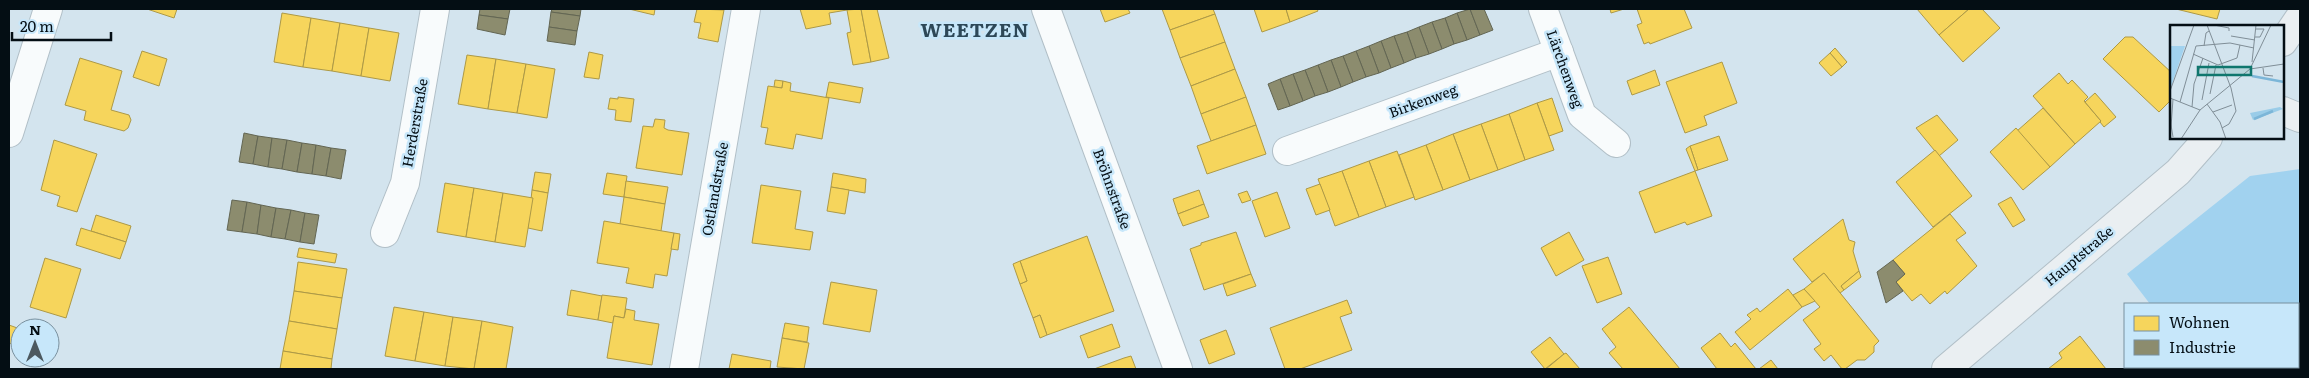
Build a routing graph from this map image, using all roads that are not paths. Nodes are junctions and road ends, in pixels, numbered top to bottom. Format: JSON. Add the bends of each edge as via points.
{"nodes":[{"id":1,"x":48,"y":9,"type":"edge"},
{"id":2,"x":435,"y":9,"type":"edge"},
{"id":3,"x":746,"y":9,"type":"edge"},
{"id":4,"x":1046,"y":9,"type":"edge"},
{"id":5,"x":1543,"y":9,"type":"edge"},
{"id":6,"x":2300,"y":17,"type":"edge"},
{"id":7,"x":2284,"y":41,"type":"edge"},
{"id":8,"x":1559,"y":52,"type":"junction"},
{"id":9,"x":2284,"y":111,"type":"edge"},
{"id":10,"x":2300,"y":118,"type":"edge"},
{"id":11,"x":9,"y":133,"type":"edge"},
{"id":12,"x":2207,"y":139,"type":"edge"},
{"id":13,"x":1616,"y":143,"type":"dead end"},
{"id":14,"x":1287,"y":151,"type":"dead end"},
{"id":15,"x":385,"y":233,"type":"dead end"},
{"id":16,"x":684,"y":369,"type":"edge"},
{"id":17,"x":1178,"y":369,"type":"edge"},
{"id":18,"x":1946,"y":369,"type":"edge"}],
"edges":[{"from":1,"to":11,"type":"street"},
{"from":2,"to":15,"type":"street","name":"Herderstraße","via":[[405,182]]},
{"from":3,"to":16,"type":"street","name":"Ostlandstraße"},
{"from":4,"to":17,"type":"street","name":"Bröhnstraße"},
{"from":5,"to":8,"type":"street","name":"Lärchenweg"},
{"from":6,"to":7,"type":"street"},
{"from":8,"to":13,"type":"street","name":"Lärchenweg","via":[[1582,115]]},
{"from":8,"to":14,"type":"street","name":"Birkenweg"},
{"from":9,"to":10,"type":"street"},
{"from":12,"to":18,"type":"street","name":"Hauptstraße","via":[[2172,178]]}]}
